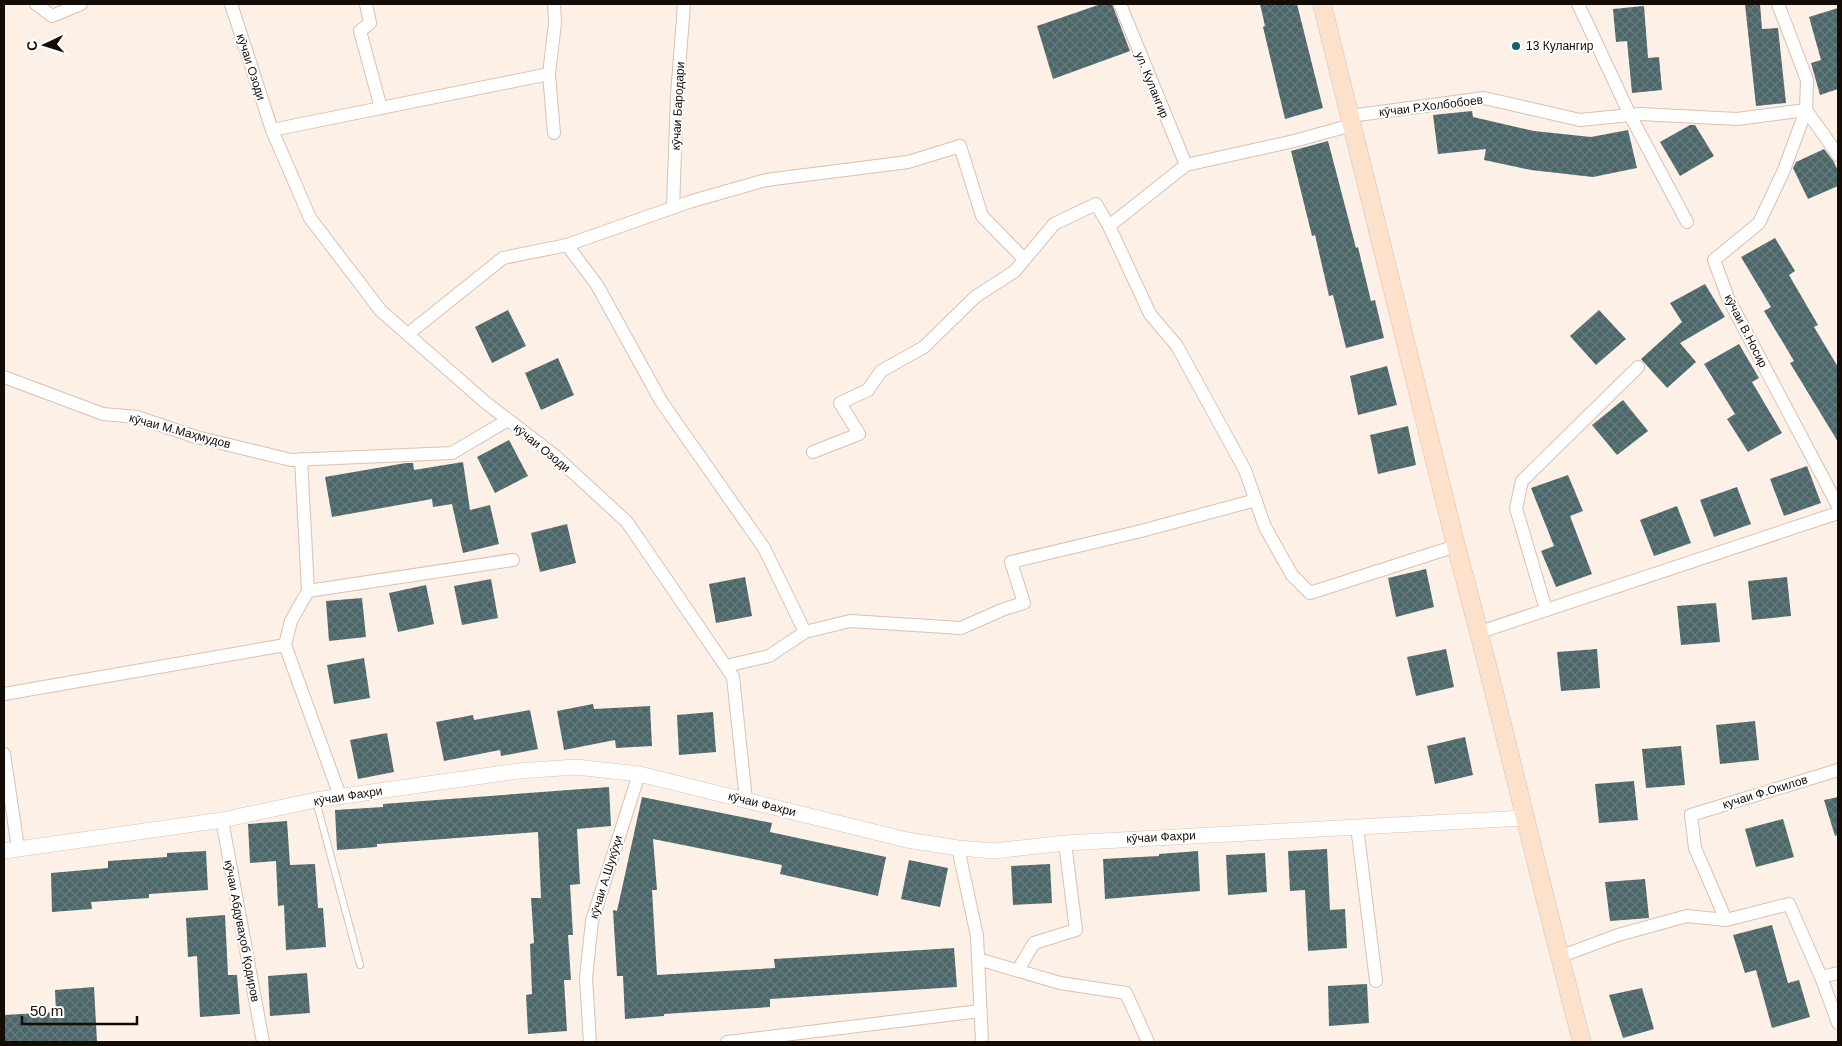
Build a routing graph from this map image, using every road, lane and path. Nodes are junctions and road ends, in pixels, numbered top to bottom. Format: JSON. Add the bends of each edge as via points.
{"nodes":[{"id":1,"x":36,"y":4,"type":"edge"},
{"id":2,"x":81,"y":4,"type":"edge"},
{"id":3,"x":231,"y":4,"type":"edge"},
{"id":4,"x":366,"y":4,"type":"edge"},
{"id":5,"x":554,"y":4,"type":"edge"},
{"id":6,"x":684,"y":4,"type":"edge"},
{"id":7,"x":1120,"y":4,"type":"edge"},
{"id":8,"x":1322,"y":4,"type":"edge"},
{"id":9,"x":1578,"y":4,"type":"edge"},
{"id":10,"x":1778,"y":4,"type":"edge"},
{"id":11,"x":550,"y":74,"type":"junction"},
{"id":12,"x":381,"y":108,"type":"junction"},
{"id":13,"x":1806,"y":110,"type":"junction"},
{"id":14,"x":1630,"y":115,"type":"junction"},
{"id":15,"x":1351,"y":120,"type":"junction"},
{"id":16,"x":272,"y":130,"type":"junction"},
{"id":17,"x":554,"y":133,"type":"dead end"},
{"id":18,"x":1838,"y":155,"type":"edge"},
{"id":19,"x":1186,"y":165,"type":"junction"},
{"id":20,"x":673,"y":208,"type":"junction"},
{"id":21,"x":1687,"y":222,"type":"dead end"},
{"id":22,"x":1109,"y":226,"type":"junction"},
{"id":23,"x":567,"y":245,"type":"junction"},
{"id":24,"x":1024,"y":259,"type":"junction"},
{"id":25,"x":408,"y":334,"type":"junction"},
{"id":26,"x":1638,"y":368,"type":"dead end"},
{"id":27,"x":4,"y":377,"type":"edge"},
{"id":28,"x":508,"y":420,"type":"junction"},
{"id":29,"x":813,"y":452,"type":"dead end"},
{"id":30,"x":301,"y":459,"type":"junction"},
{"id":31,"x":1256,"y":500,"type":"junction"},
{"id":32,"x":1838,"y":506,"type":"edge"},
{"id":33,"x":1838,"y":513,"type":"edge"},
{"id":34,"x":1456,"y":546,"type":"junction"},
{"id":35,"x":513,"y":560,"type":"dead end"},
{"id":36,"x":308,"y":591,"type":"junction"},
{"id":37,"x":1546,"y":610,"type":"junction"},
{"id":38,"x":805,"y":632,"type":"junction"},
{"id":39,"x":1480,"y":632,"type":"junction"},
{"id":40,"x":285,"y":645,"type":"junction"},
{"id":41,"x":726,"y":666,"type":"junction"},
{"id":42,"x":4,"y":694,"type":"edge"},
{"id":43,"x":4,"y":754,"type":"edge"},
{"id":44,"x":1838,"y":770,"type":"edge"},
{"id":45,"x":639,"y":774,"type":"junction"},
{"id":46,"x":340,"y":796,"type":"junction"},
{"id":47,"x":316,"y":800,"type":"junction"},
{"id":48,"x":746,"y":800,"type":"junction"},
{"id":49,"x":1524,"y":818,"type":"junction"},
{"id":50,"x":222,"y":820,"type":"junction"},
{"id":51,"x":1357,"y":826,"type":"junction"},
{"id":52,"x":1065,"y":843,"type":"junction"},
{"id":53,"x":958,"y":848,"type":"junction"},
{"id":54,"x":11,"y":849,"type":"edge"},
{"id":55,"x":1726,"y":920,"type":"junction"},
{"id":56,"x":1559,"y":957,"type":"junction"},
{"id":57,"x":978,"y":958,"type":"junction"},
{"id":58,"x":360,"y":965,"type":"dead end"},
{"id":59,"x":1018,"y":970,"type":"junction"},
{"id":60,"x":1838,"y":972,"type":"edge"},
{"id":61,"x":1821,"y":977,"type":"junction"},
{"id":62,"x":1376,"y":981,"type":"dead end"},
{"id":63,"x":980,"y":1011,"type":"junction"},
{"id":64,"x":1838,"y":1023,"type":"edge"},
{"id":65,"x":263,"y":1042,"type":"edge"},
{"id":66,"x":590,"y":1042,"type":"edge"},
{"id":67,"x":727,"y":1042,"type":"edge"},
{"id":68,"x":982,"y":1042,"type":"edge"},
{"id":69,"x":1148,"y":1042,"type":"edge"},
{"id":70,"x":1582,"y":1042,"type":"edge"}],
"edges":[{"from":1,"to":2,"type":"street","via":[[52,16]]},
{"from":3,"to":16,"type":"street","name":"кӯчаи Озоди"},
{"from":4,"to":12,"type":"street","via":[[370,23],[360,31]]},
{"from":5,"to":11,"type":"street"},
{"from":6,"to":20,"type":"street","name":"кӯчаи Бародари"},
{"from":7,"to":19,"type":"street","name":"ул. Кулангир"},
{"from":8,"to":15,"type":"main road"},
{"from":9,"to":14,"type":"street"},
{"from":10,"to":13,"type":"street","via":[[1808,80]]},
{"from":11,"to":12,"type":"street"},
{"from":11,"to":17,"type":"street"},
{"from":12,"to":16,"type":"street"},
{"from":13,"to":14,"type":"street","name":"кӯчаи Р.Холбобоев","via":[[1737,118]]},
{"from":13,"to":18,"type":"street"},
{"from":13,"to":32,"type":"street","name":"кӯчаи В.Носир","via":[[1784,170],[1758,223],[1714,260],[1728,298]]},
{"from":14,"to":15,"type":"street","name":"кӯчаи Р.Холбобоев","via":[[1580,120],[1484,98]]},
{"from":14,"to":21,"type":"street"},
{"from":15,"to":19,"type":"street","name":"кӯчаи Р.Холбобоев","via":[[1294,141]]},
{"from":15,"to":34,"type":"main road"},
{"from":16,"to":25,"type":"street","name":"кӯчаи Озоди","via":[[310,218],[381,310]]},
{"from":19,"to":22,"type":"street"},
{"from":20,"to":23,"type":"street"},
{"from":20,"to":24,"type":"street","via":[[766,180],[908,162],[960,146],[982,216]]},
{"from":22,"to":24,"type":"street","via":[[1096,204],[1054,224]]},
{"from":22,"to":31,"type":"street","via":[[1150,314],[1177,346],[1245,470]]},
{"from":23,"to":25,"type":"street","via":[[503,258]]},
{"from":23,"to":38,"type":"street","via":[[597,285],[661,402],[764,548]]},
{"from":24,"to":29,"type":"street","via":[[1015,271],[975,297],[924,347],[881,371],[868,390],[840,403],[859,434]]},
{"from":25,"to":28,"type":"street","name":"кӯчаи Озоди"},
{"from":26,"to":37,"type":"street","via":[[1522,481],[1516,508]]},
{"from":27,"to":30,"type":"street","name":"кӯчаи М.Маҳмудов","via":[[102,414],[137,417],[196,437],[291,460]]},
{"from":28,"to":30,"type":"street","name":"кӯчаи М.Маҳмудов","via":[[452,453]]},
{"from":28,"to":41,"type":"street","name":"кӯчаи Озоди","via":[[554,455],[627,522]]},
{"from":30,"to":36,"type":"street"},
{"from":31,"to":34,"type":"street","via":[[1265,527],[1292,574],[1310,593]]},
{"from":31,"to":38,"type":"street","via":[[1011,562],[1024,603],[961,628],[850,621]]},
{"from":33,"to":37,"type":"street"},
{"from":34,"to":39,"type":"main road"},
{"from":35,"to":36,"type":"street"},
{"from":36,"to":40,"type":"street","via":[[291,621]]},
{"from":37,"to":39,"type":"street"},
{"from":38,"to":41,"type":"street","via":[[769,656]]},
{"from":39,"to":49,"type":"main road"},
{"from":40,"to":42,"type":"street"},
{"from":40,"to":46,"type":"street"},
{"from":41,"to":48,"type":"street","name":"кӯчаи Озоди","via":[[733,677]]},
{"from":43,"to":54,"type":"street"},
{"from":44,"to":55,"type":"street","name":"кучаи Ф.Окилов","via":[[1691,815],[1695,848]]},
{"from":45,"to":46,"type":"street","name":"кӯчаи Фахри","via":[[576,767],[518,771]]},
{"from":45,"to":48,"type":"street","name":"кӯчаи Фахри"},
{"from":45,"to":66,"type":"street","name":"кӯчаи А.Шукӯҳи","via":[[592,921],[586,978]]},
{"from":46,"to":47,"type":"street","name":"кӯчаи Фахри"},
{"from":47,"to":50,"type":"street","name":"кӯчаи Фахри"},
{"from":47,"to":58,"type":"lane"},
{"from":48,"to":53,"type":"street","name":"кӯчаи Фахри","via":[[907,840]]},
{"from":49,"to":51,"type":"street","name":"кӯчаи Фахри"},
{"from":49,"to":56,"type":"main road"},
{"from":50,"to":54,"type":"street","name":"кӯчаи Фахри"},
{"from":50,"to":65,"type":"street","name":"кӯчаи Абдуваҳоб Қодиров"},
{"from":51,"to":52,"type":"street","name":"кӯчаи Фахри"},
{"from":51,"to":62,"type":"street"},
{"from":52,"to":53,"type":"street","name":"кӯчаи Фахри","via":[[994,851]]},
{"from":52,"to":59,"type":"street","via":[[1076,930],[1034,943]]},
{"from":53,"to":57,"type":"street","via":[[977,936]]},
{"from":55,"to":56,"type":"street","via":[[1687,916],[1618,935]]},
{"from":55,"to":61,"type":"street","via":[[1789,904]]},
{"from":56,"to":70,"type":"main road"},
{"from":57,"to":59,"type":"street"},
{"from":57,"to":63,"type":"street"},
{"from":59,"to":69,"type":"street","via":[[1060,982],[1126,993]]},
{"from":60,"to":61,"type":"street"},
{"from":61,"to":64,"type":"street"},
{"from":63,"to":67,"type":"street"},
{"from":63,"to":68,"type":"street"}]}
